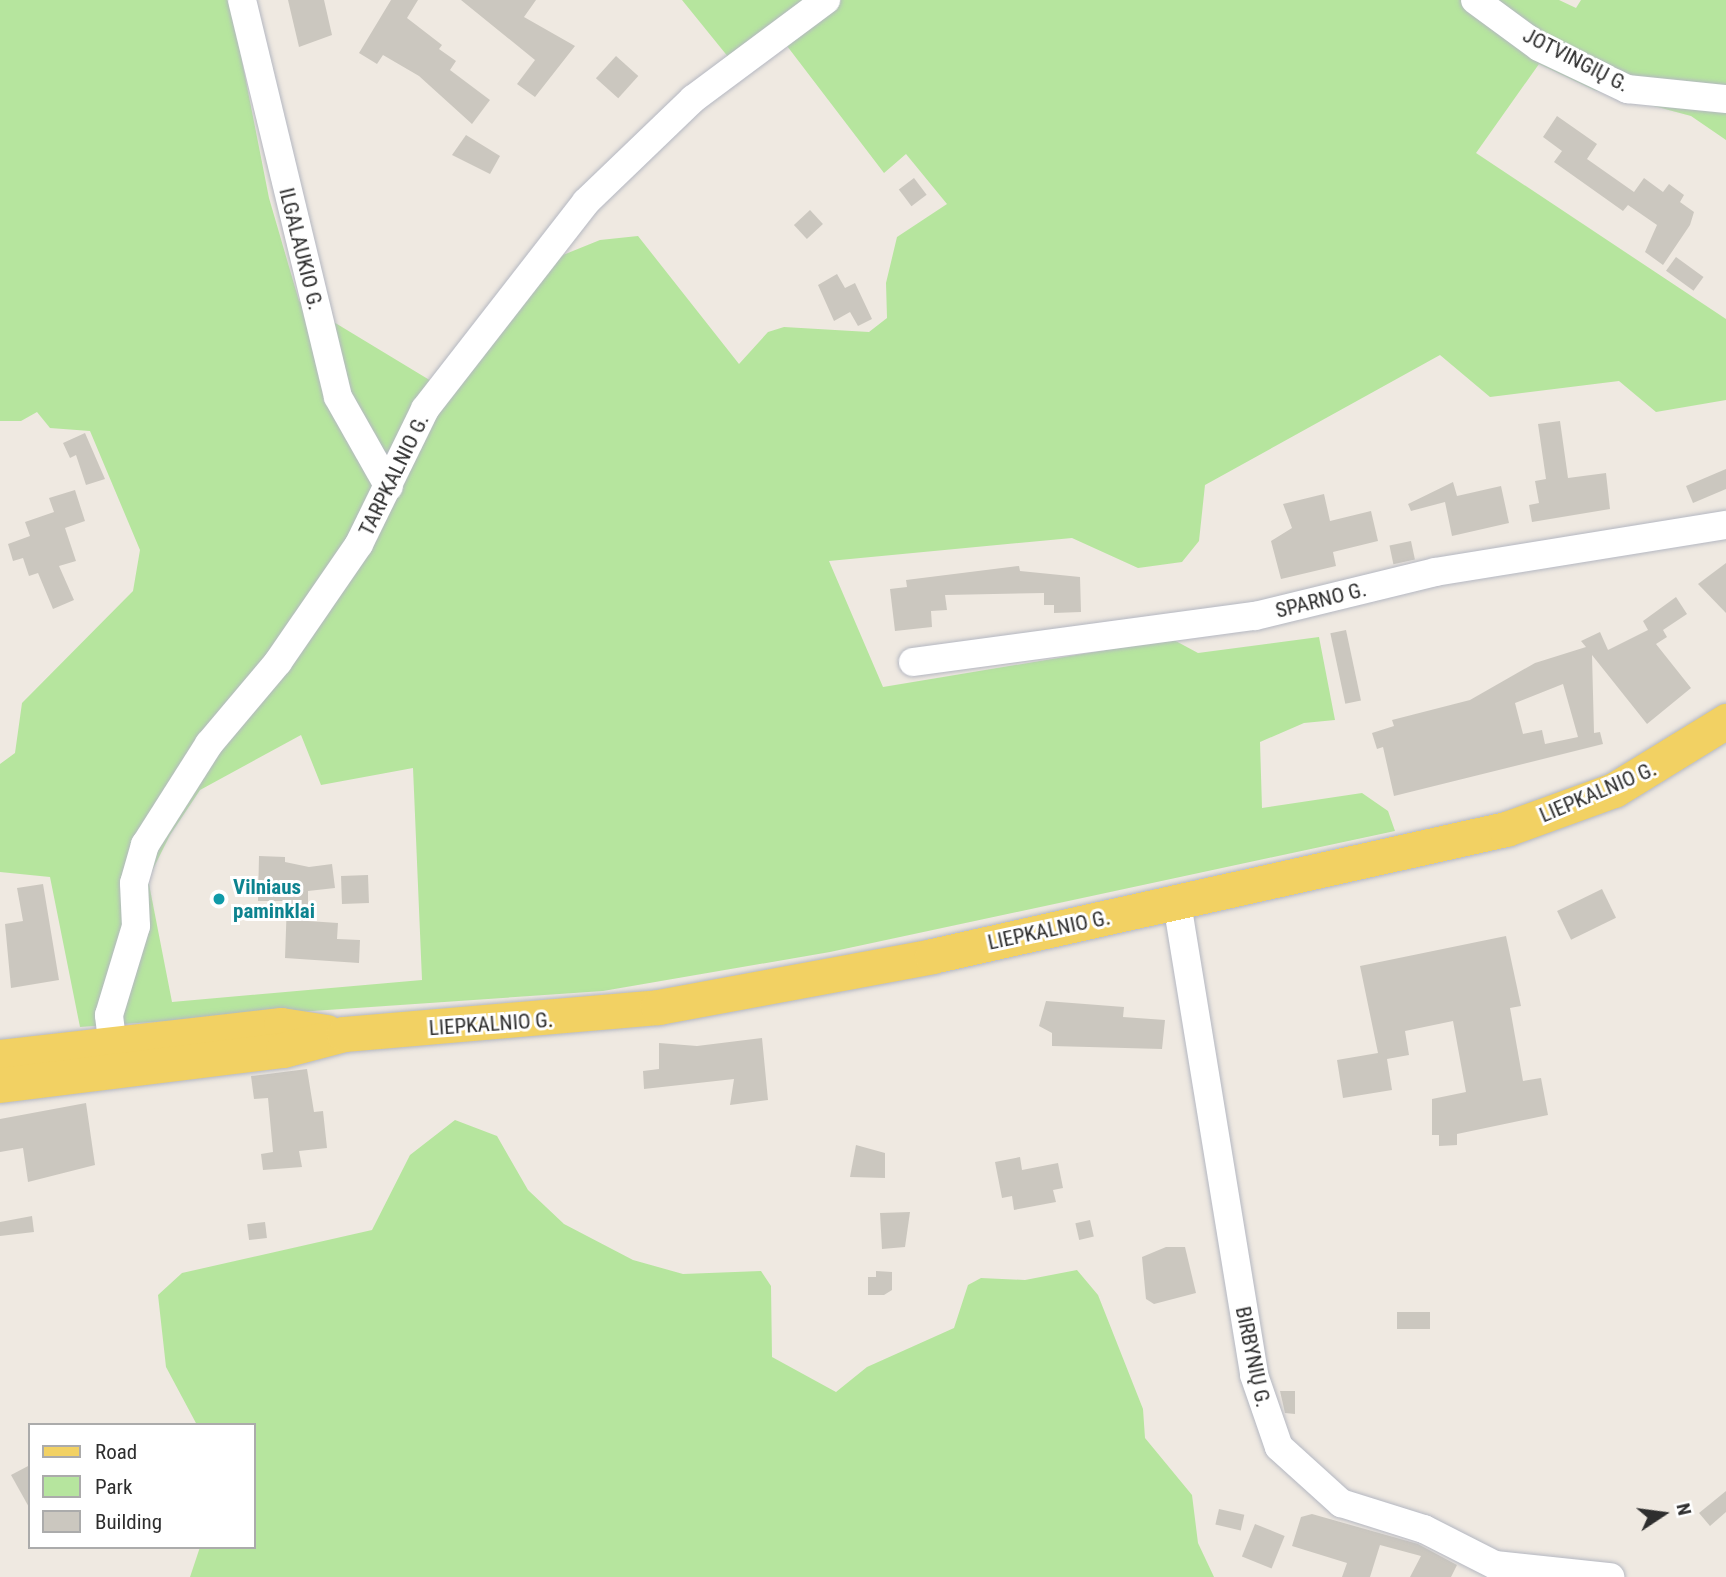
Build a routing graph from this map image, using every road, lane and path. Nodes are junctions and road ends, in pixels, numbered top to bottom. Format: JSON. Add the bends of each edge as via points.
{"nodes":[{"id":1,"x":242,"y":0,"type":"edge"},
{"id":2,"x":826,"y":0,"type":"edge"},
{"id":3,"x":1475,"y":0,"type":"edge"},
{"id":4,"x":1726,"y":99,"type":"edge"},
{"id":5,"x":388,"y":487,"type":"junction"},
{"id":6,"x":1726,"y":525,"type":"edge"},
{"id":7,"x":913,"y":662,"type":"dead end"},
{"id":8,"x":1726,"y":721,"type":"edge"},
{"id":9,"x":1177,"y":902,"type":"junction"},
{"id":10,"x":344,"y":1034,"type":"junction"},
{"id":11,"x":112,"y":1041,"type":"junction"},
{"id":12,"x":0,"y":1057,"type":"edge"},
{"id":13,"x":0,"y":1085,"type":"edge"},
{"id":14,"x":1610,"y":1577,"type":"edge"}],
"edges":[{"from":1,"to":5,"type":"street","name":"ILGALAUKIO G.","via":[[338,397]]},
{"from":2,"to":5,"type":"street","name":"TARPKALNIO G.","via":[[693,99],[586,202],[425,410]]},
{"from":3,"to":4,"type":"street","name":"JOTVINGIŲ G.","via":[[1539,47],[1627,89]]},
{"from":5,"to":11,"type":"street","name":"TARPKALNIO G.","via":[[359,544],[278,662],[209,744],[145,845],[134,883],[136,926],[109,1015]]},
{"from":6,"to":7,"type":"street","name":"SPARNO G.","via":[[1435,572],[1255,616]]},
{"from":8,"to":9,"type":"main road","name":"LIEPKALNIO G.","via":[[1614,790],[1506,829]]},
{"from":9,"to":10,"type":"main road","name":"LIEPKALNIO G.","via":[[658,1007]]},
{"from":9,"to":14,"type":"street","name":"BIRBYNIŲ G.","via":[[1254,1375],[1279,1447],[1341,1503],[1424,1529],[1495,1564]]},
{"from":10,"to":11,"type":"main road","name":"LIEPKALNIO G.","via":[[281,1025]]},
{"from":10,"to":13,"type":"main road","name":"LIEPKALNIO G.","via":[[283,1050]]},
{"from":11,"to":12,"type":"main road","name":"LIEPKALNIO G."}]}
